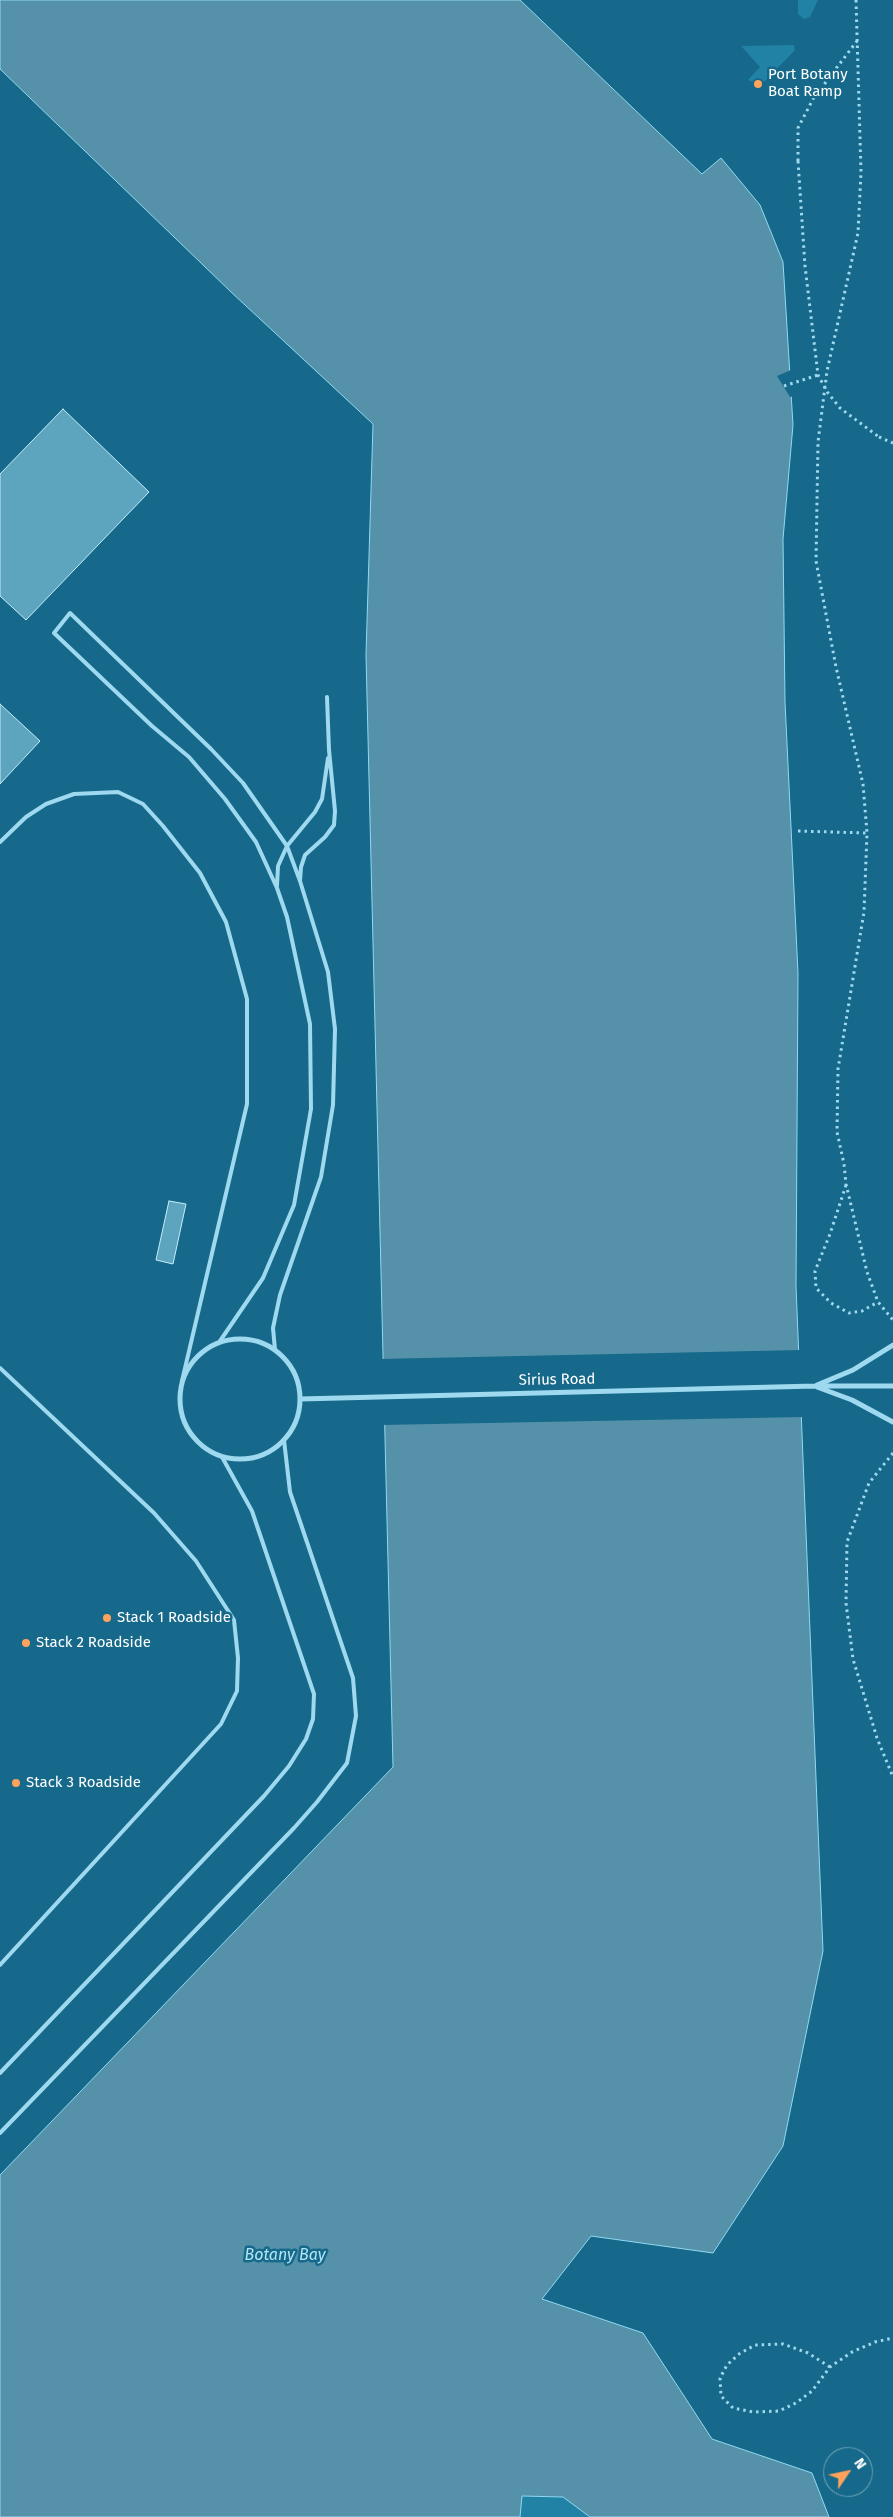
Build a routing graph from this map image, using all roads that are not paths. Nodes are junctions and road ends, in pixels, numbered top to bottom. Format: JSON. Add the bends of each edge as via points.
{"nodes":[{"id":1,"x":327,"y":697,"type":"dead end"},
{"id":2,"x":329,"y":750,"type":"junction"},
{"id":3,"x":0,"y":842,"type":"edge"},
{"id":4,"x":286,"y":846,"type":"junction"},
{"id":5,"x":300,"y":881,"type":"junction"},
{"id":6,"x":277,"y":888,"type":"junction"},
{"id":7,"x":220,"y":1341,"type":"junction"},
{"id":8,"x":893,"y":1345,"type":"edge"},
{"id":9,"x":275,"y":1350,"type":"junction"},
{"id":10,"x":0,"y":1368,"type":"edge"},
{"id":11,"x":182,"y":1381,"type":"junction"},
{"id":12,"x":814,"y":1386,"type":"junction"},
{"id":13,"x":893,"y":1386,"type":"edge"},
{"id":14,"x":300,"y":1399,"type":"junction"},
{"id":15,"x":893,"y":1422,"type":"edge"},
{"id":16,"x":284,"y":1440,"type":"junction"},
{"id":17,"x":222,"y":1457,"type":"junction"},
{"id":18,"x":0,"y":1965,"type":"edge"},
{"id":19,"x":0,"y":2073,"type":"edge"},
{"id":20,"x":0,"y":2133,"type":"edge"}],
"edges":[{"from":1,"to":2,"type":"lane"},
{"from":2,"to":4,"type":"lane","via":[[322,799]]},
{"from":2,"to":5,"type":"lane","via":[[334,825],[305,855]]},
{"from":3,"to":11,"type":"lane","via":[[26,817],[46,804],[74,794],[118,792],[143,804],[163,826],[200,873],[226,922],[247,998],[246,1104]]},
{"from":4,"to":5,"type":"lane"},
{"from":4,"to":6,"type":"lane","via":[[278,866]]},
{"from":4,"to":6,"type":"lane","via":[[243,784],[70,613],[54,633],[189,757],[256,842]]},
{"from":5,"to":9,"type":"lane","via":[[328,972],[335,1029],[333,1106],[321,1177],[280,1295],[273,1328]]},
{"from":6,"to":7,"type":"lane","via":[[310,1024],[311,1109],[294,1205],[263,1278]]},
{"from":7,"to":9,"type":"street","via":[[239,1338],[258,1341]]},
{"from":7,"to":11,"type":"street","via":[[204,1350],[190,1364]]},
{"from":8,"to":12,"type":"street","name":"Sirius Road","via":[[853,1370]]},
{"from":9,"to":14,"type":"street","via":[[288,1363],[297,1380]]},
{"from":10,"to":18,"type":"lane","via":[[154,1513],[196,1561],[234,1620],[238,1658],[237,1691],[221,1724]]},
{"from":11,"to":17,"type":"street","via":[[179,1400],[182,1418],[191,1435],[205,1449]]},
{"from":12,"to":13,"type":"street","name":"Sirius Road"},
{"from":12,"to":14,"type":"street","name":"Sirius Road"},
{"from":12,"to":15,"type":"street","name":"Sirius Road","via":[[852,1400]]},
{"from":14,"to":16,"type":"street","via":[[299,1414]]},
{"from":16,"to":17,"type":"street","via":[[256,1458],[238,1460]]},
{"from":16,"to":20,"type":"lane","via":[[290,1492],[353,1678],[356,1716],[347,1763],[294,1828]]},
{"from":17,"to":19,"type":"lane","via":[[252,1511],[314,1694],[311,1726],[289,1766],[264,1796]]}]}
